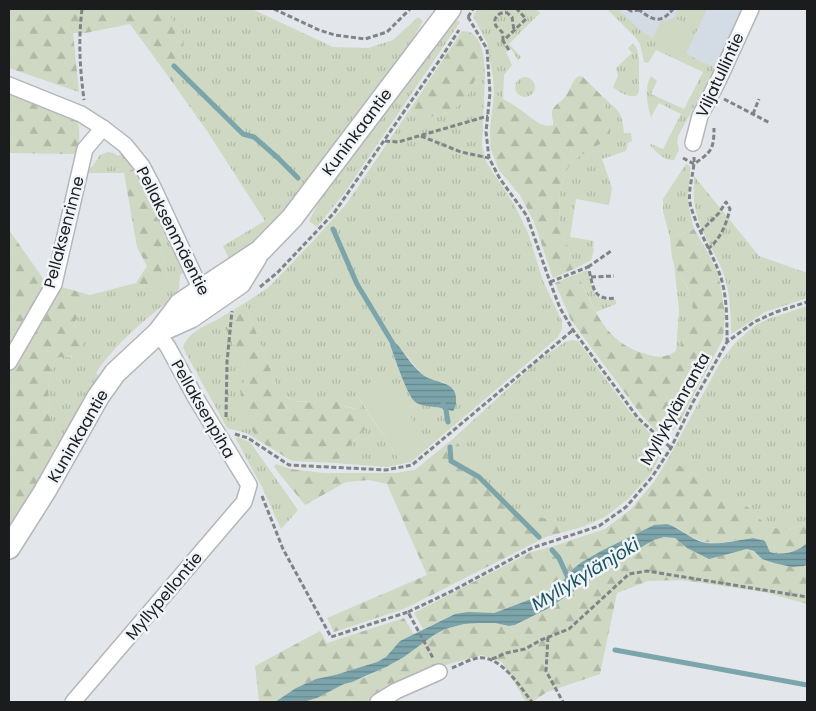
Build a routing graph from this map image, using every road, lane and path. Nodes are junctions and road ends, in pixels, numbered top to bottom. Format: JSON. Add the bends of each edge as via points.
{"nodes":[{"id":1,"x":82,"y":9,"type":"edge"},
{"id":2,"x":274,"y":9,"type":"edge"},
{"id":3,"x":410,"y":9,"type":"edge"},
{"id":4,"x":517,"y":9,"type":"edge"},
{"id":5,"x":628,"y":9,"type":"edge"},
{"id":6,"x":673,"y":9,"type":"edge"},
{"id":7,"x":751,"y":9,"type":"edge"},
{"id":8,"x":506,"y":10,"type":"edge"},
{"id":9,"x":639,"y":10,"type":"edge"},
{"id":10,"x":459,"y":13,"type":"edge"},
{"id":11,"x":514,"y":30,"type":"junction"},
{"id":12,"x":503,"y":41,"type":"junction"},
{"id":13,"x":509,"y":50,"type":"dead end"},
{"id":14,"x":9,"y":85,"type":"edge"},
{"id":15,"x":719,"y":96,"type":"dead end"},
{"id":16,"x":759,"y":99,"type":"dead end"},
{"id":17,"x":84,"y":104,"type":"dead end"},
{"id":18,"x":753,"y":114,"type":"junction"},
{"id":19,"x":488,"y":116,"type":"junction"},
{"id":20,"x":770,"y":123,"type":"dead end"},
{"id":21,"x":103,"y":128,"type":"junction"},
{"id":22,"x":419,"y":136,"type":"junction"},
{"id":23,"x":384,"y":141,"type":"dead end"},
{"id":24,"x":693,"y":143,"type":"joint"},
{"id":25,"x":489,"y":158,"type":"junction"},
{"id":26,"x":700,"y":232,"type":"junction"},
{"id":27,"x":708,"y":249,"type":"junction"},
{"id":28,"x":612,"y":251,"type":"dead end"},
{"id":29,"x":588,"y":267,"type":"junction"},
{"id":30,"x":614,"y":276,"type":"dead end"},
{"id":31,"x":591,"y":277,"type":"junction"},
{"id":32,"x":550,"y":282,"type":"junction"},
{"id":33,"x":205,"y":297,"type":"junction"},
{"id":34,"x":616,"y":298,"type":"dead end"},
{"id":35,"x":807,"y":302,"type":"edge"},
{"id":36,"x":232,"y":306,"type":"dead end"},
{"id":37,"x":573,"y":330,"type":"junction"},
{"id":38,"x":158,"y":333,"type":"junction"},
{"id":39,"x":727,"y":342,"type":"junction"},
{"id":40,"x":9,"y":362,"type":"edge"},
{"id":41,"x":226,"y":421,"type":"dead end"},
{"id":42,"x":233,"y":433,"type":"dead end"},
{"id":43,"x":671,"y":448,"type":"junction"},
{"id":44,"x":254,"y":488,"type":"junction"},
{"id":45,"x":9,"y":548,"type":"edge"},
{"id":46,"x":807,"y":597,"type":"edge"},
{"id":47,"x":408,"y":612,"type":"junction"},
{"id":48,"x":548,"y":637,"type":"junction"},
{"id":49,"x":432,"y":656,"type":"dead end"},
{"id":50,"x":492,"y":659,"type":"junction"},
{"id":51,"x":439,"y":672,"type":"joint"},
{"id":52,"x":73,"y":702,"type":"edge"},
{"id":53,"x":378,"y":702,"type":"edge"},
{"id":54,"x":532,"y":702,"type":"edge"},
{"id":55,"x":563,"y":702,"type":"edge"}],
"edges":[{"from":1,"to":17,"type":"path","via":[[79,34]]},
{"from":2,"to":3,"type":"path","via":[[319,30],[365,39],[388,32]]},
{"from":4,"to":11,"type":"path","via":[[526,19]]},
{"from":5,"to":9,"type":"path"},
{"from":6,"to":9,"type":"path","via":[[656,20]]},
{"from":7,"to":24,"type":"street","name":"Viljatullintie","via":[[700,116]]},
{"from":8,"to":11,"type":"path","via":[[512,17]]},
{"from":8,"to":12,"type":"path","via":[[495,21]]},
{"from":10,"to":19,"type":"path","via":[[487,50]]},
{"from":10,"to":33,"type":"main road","name":"Kuninkaantie","via":[[292,218],[260,251],[240,284]]},
{"from":11,"to":12,"type":"path"},
{"from":12,"to":13,"type":"path"},
{"from":14,"to":21,"type":"street","name":"Pellaksenmäentie","via":[[82,114]]},
{"from":15,"to":18,"type":"path"},
{"from":16,"to":18,"type":"path"},
{"from":18,"to":20,"type":"path"},
{"from":19,"to":22,"type":"path"},
{"from":19,"to":25,"type":"path"},
{"from":21,"to":33,"type":"street","name":"Pellaksenmäentie","via":[[125,145],[142,166]]},
{"from":21,"to":40,"type":"street","name":"Pellaksenrinne","via":[[85,149],[54,284]]},
{"from":22,"to":23,"type":"path","via":[[398,142]]},
{"from":22,"to":25,"type":"path","via":[[461,152]]},
{"from":24,"to":26,"type":"path","via":[[690,206]]},
{"from":25,"to":32,"type":"path","via":[[527,216]]},
{"from":26,"to":27,"type":"path"},
{"from":26,"to":27,"type":"path","via":[[726,202],[730,209],[727,222],[722,234]]},
{"from":27,"to":39,"type":"path","via":[[721,277]]},
{"from":28,"to":29,"type":"path"},
{"from":29,"to":31,"type":"path"},
{"from":29,"to":32,"type":"path"},
{"from":30,"to":31,"type":"path"},
{"from":31,"to":34,"type":"path","via":[[596,294]]},
{"from":32,"to":37,"type":"path"},
{"from":33,"to":38,"type":"main road","name":"Kuninkaantie","via":[[191,317]]},
{"from":35,"to":39,"type":"path","name":"Myllykylänranta","via":[[754,322]]},
{"from":36,"to":41,"type":"path"},
{"from":37,"to":42,"type":"path","via":[[412,466],[386,470],[289,465],[248,438]]},
{"from":37,"to":43,"type":"path","via":[[638,418]]},
{"from":38,"to":44,"type":"street","name":"Pellaksenpiha","via":[[194,396]]},
{"from":38,"to":45,"type":"main road","name":"Kuninkaantie","via":[[116,373],[98,397]]},
{"from":39,"to":43,"type":"path","name":"Myllykylänranta"},
{"from":43,"to":47,"type":"path","name":"Myllykylänranta","via":[[652,477],[626,506],[599,526],[532,548]]},
{"from":44,"to":47,"type":"path","name":"Myllykylänranta","via":[[331,637]]},
{"from":44,"to":52,"type":"street","name":"Myllypellontie"},
{"from":46,"to":48,"type":"path","via":[[647,571],[629,574],[569,629]]},
{"from":47,"to":49,"type":"path"},
{"from":48,"to":50,"type":"path","via":[[525,649]]},
{"from":48,"to":55,"type":"path","via":[[546,671]]},
{"from":50,"to":51,"type":"path","via":[[479,658]]},
{"from":50,"to":54,"type":"path","via":[[503,667]]},
{"from":51,"to":53,"type":"street"}]}
